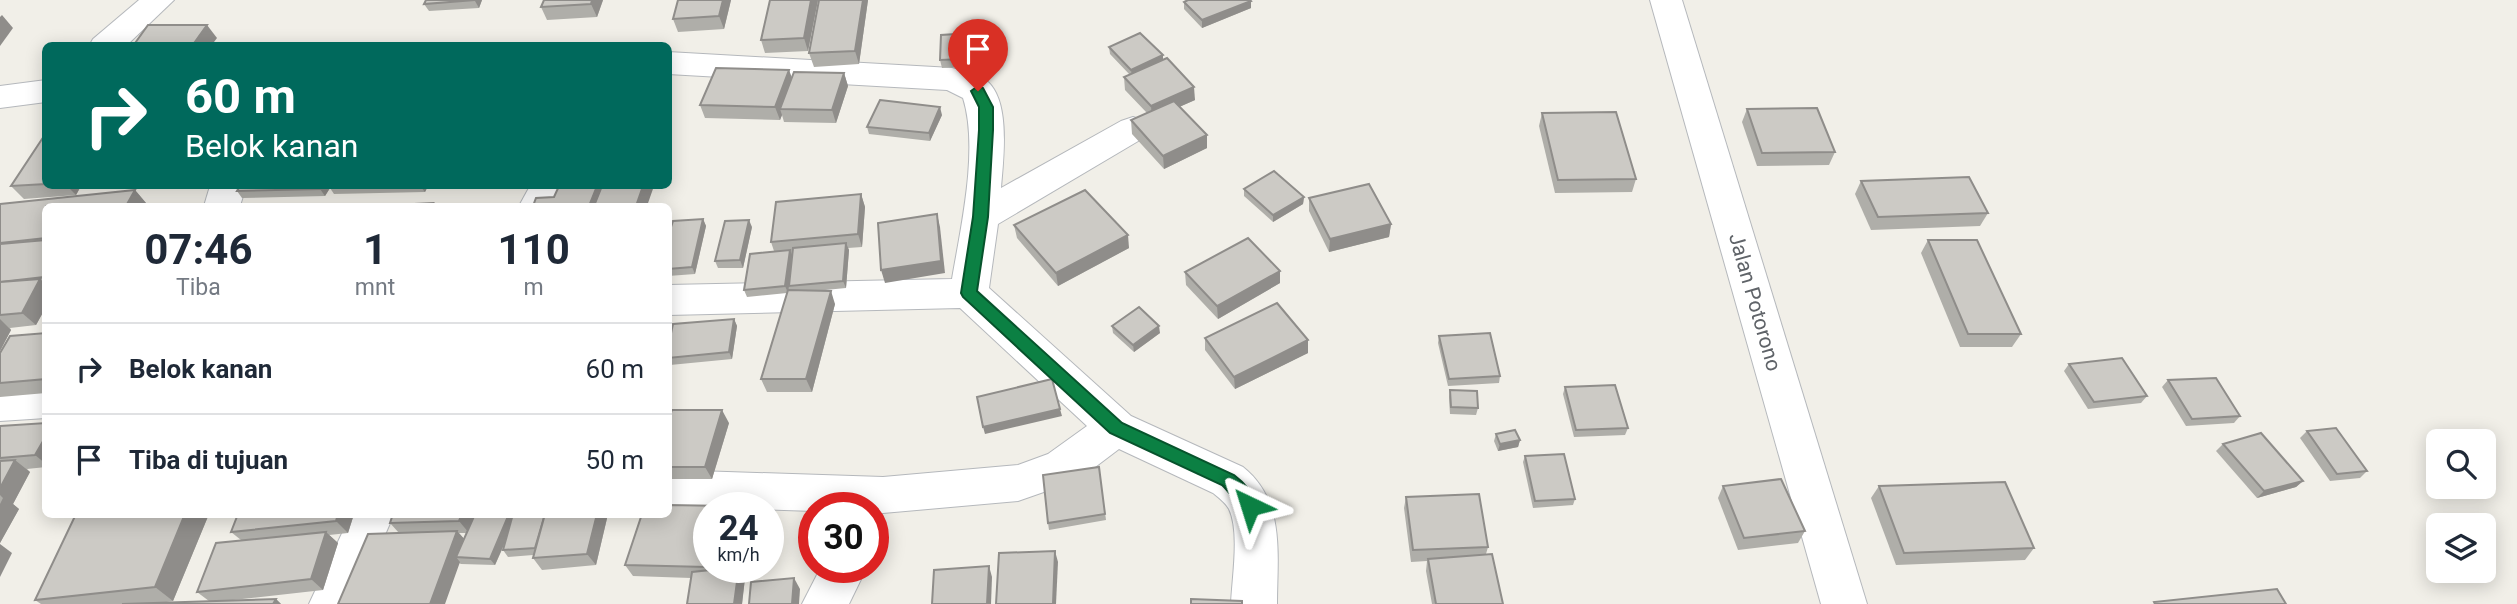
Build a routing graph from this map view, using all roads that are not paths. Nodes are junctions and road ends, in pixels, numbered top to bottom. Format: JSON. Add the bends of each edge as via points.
{"nodes":[{"id":1,"x":158,"y":0,"type":"edge"},
{"id":2,"x":1666,"y":0,"type":"edge"},
{"id":3,"x":110,"y":42,"type":"edge"},
{"id":4,"x":672,"y":63,"type":"edge"},
{"id":5,"x":42,"y":89,"type":"edge"},
{"id":6,"x":0,"y":96,"type":"edge"},
{"id":7,"x":1133,"y":129,"type":"edge"},
{"id":8,"x":980,"y":217,"type":"junction"},
{"id":9,"x":969,"y":293,"type":"junction"},
{"id":10,"x":672,"y":300,"type":"edge"},
{"id":11,"x":42,"y":401,"type":"edge"},
{"id":12,"x":0,"y":404,"type":"edge"},
{"id":13,"x":1116,"y":428,"type":"junction"},
{"id":14,"x":672,"y":488,"type":"edge"},
{"id":15,"x":798,"y":498,"type":"edge"},
{"id":16,"x":889,"y":502,"type":"edge"},
{"id":17,"x":371,"y":518,"type":"edge"},
{"id":18,"x":836,"y":583,"type":"edge"},
{"id":19,"x":332,"y":604,"type":"edge"},
{"id":20,"x":825,"y":604,"type":"edge"},
{"id":21,"x":1254,"y":604,"type":"edge"},
{"id":22,"x":1844,"y":604,"type":"edge"}],
"edges":[{"from":1,"to":3,"type":"street"},
{"from":2,"to":22,"type":"street","name":"Jalan Potorono"},
{"from":4,"to":8,"type":"street","via":[[951,79],[978,91],[986,107]]},
{"from":5,"to":6,"type":"street"},
{"from":7,"to":8,"type":"street"},
{"from":8,"to":9,"type":"street"},
{"from":9,"to":10,"type":"street"},
{"from":9,"to":13,"type":"street"},
{"from":11,"to":12,"type":"street"},
{"from":13,"to":16,"type":"street","via":[[1040,478]]},
{"from":13,"to":21,"type":"street","via":[[1241,490],[1254,525]]},
{"from":14,"to":15,"type":"street"},
{"from":17,"to":19,"type":"street"},
{"from":18,"to":20,"type":"street"}]}
